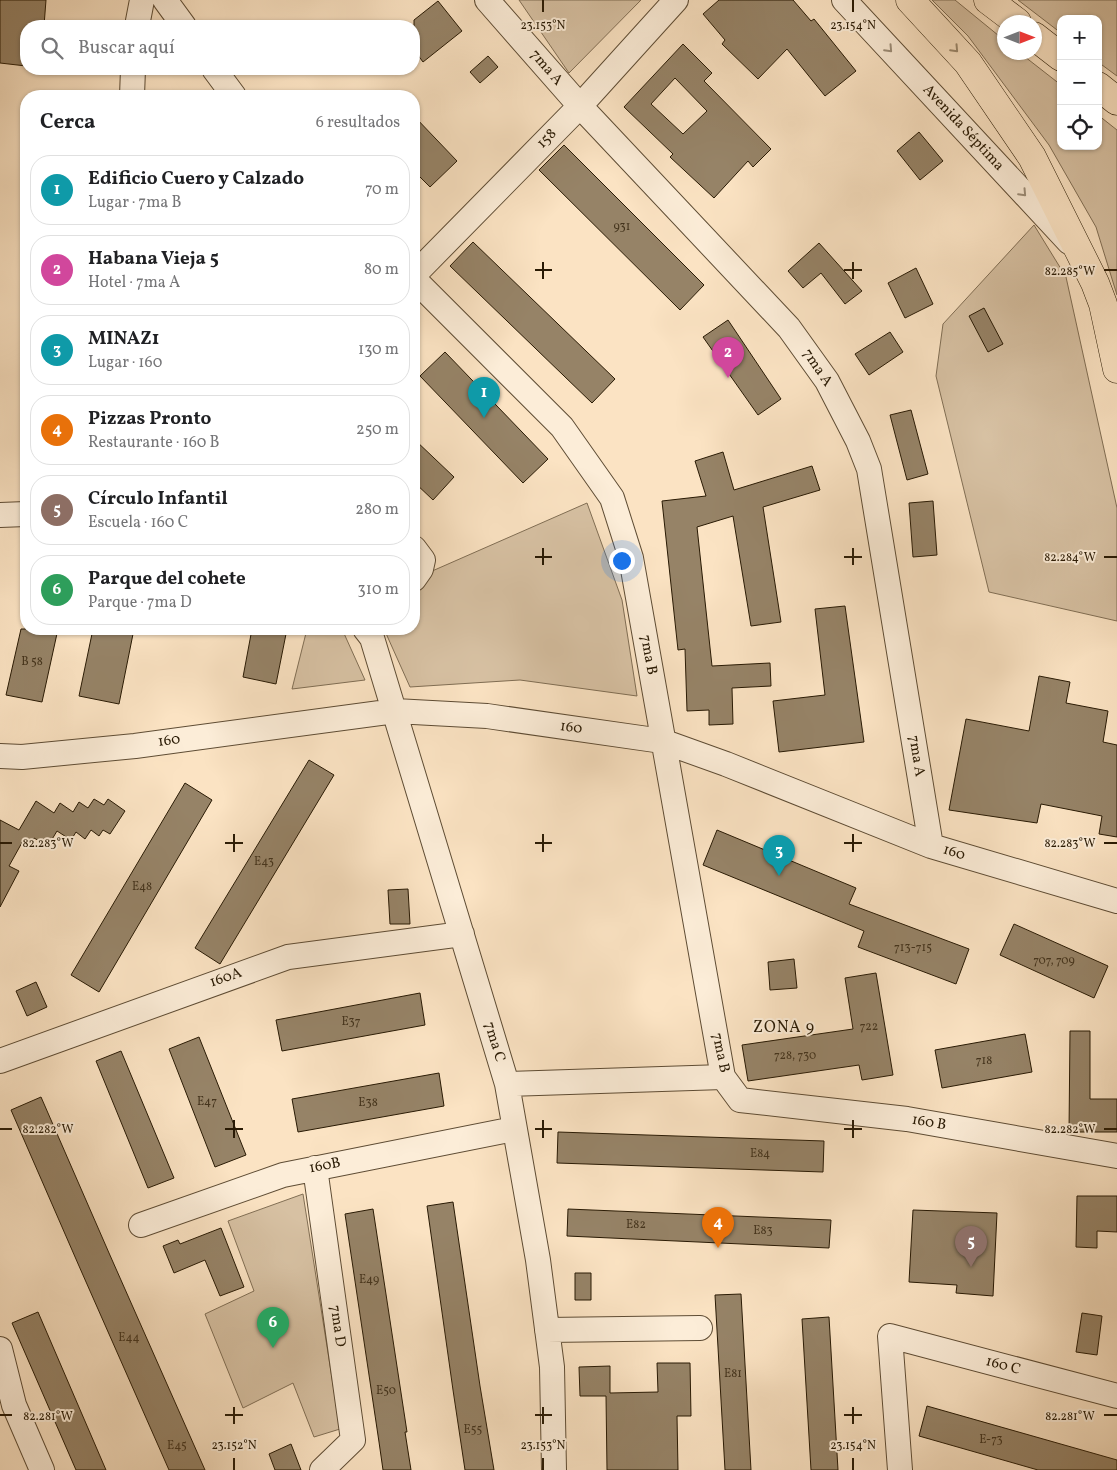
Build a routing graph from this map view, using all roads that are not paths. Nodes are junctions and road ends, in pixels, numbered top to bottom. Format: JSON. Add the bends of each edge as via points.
{"nodes":[{"id":1,"x":142,"y":0,"type":"edge"},
{"id":2,"x":165,"y":0,"type":"edge"},
{"id":3,"x":487,"y":0,"type":"edge"},
{"id":4,"x":676,"y":0,"type":"edge"},
{"id":5,"x":844,"y":0,"type":"edge"},
{"id":6,"x":910,"y":0,"type":"edge"},
{"id":7,"x":988,"y":0,"type":"edge"},
{"id":8,"x":1008,"y":15,"type":"edge"},
{"id":9,"x":138,"y":20,"type":"edge"},
{"id":10,"x":180,"y":20,"type":"edge"},
{"id":11,"x":1042,"y":42,"type":"edge"},
{"id":12,"x":1057,"y":54,"type":"edge"},
{"id":13,"x":133,"y":75,"type":"edge"},
{"id":14,"x":218,"y":75,"type":"edge"},
{"id":15,"x":1102,"y":89,"type":"edge"},
{"id":16,"x":132,"y":90,"type":"edge"},
{"id":17,"x":230,"y":90,"type":"edge"},
{"id":18,"x":1117,"y":101,"type":"edge"},
{"id":19,"x":580,"y":106,"type":"junction"},
{"id":20,"x":1082,"y":256,"type":"junction"},
{"id":21,"x":420,"y":269,"type":"edge"},
{"id":22,"x":420,"y":285,"type":"edge"},
{"id":23,"x":1117,"y":370,"type":"edge"},
{"id":24,"x":0,"y":514,"type":"edge"},
{"id":25,"x":20,"y":514,"type":"edge"},
{"id":26,"x":420,"y":556,"type":"edge"},
{"id":27,"x":420,"y":572,"type":"edge"},
{"id":28,"x":370,"y":635,"type":"edge"},
{"id":29,"x":395,"y":711,"type":"junction"},
{"id":30,"x":662,"y":741,"type":"junction"},
{"id":31,"x":0,"y":756,"type":"edge"},
{"id":32,"x":931,"y":846,"type":"junction"},
{"id":33,"x":1117,"y":901,"type":"edge"},
{"id":34,"x":462,"y":934,"type":"junction"},
{"id":35,"x":0,"y":1061,"type":"edge"},
{"id":36,"x":723,"y":1077,"type":"junction"},
{"id":37,"x":507,"y":1084,"type":"junction"},
{"id":38,"x":740,"y":1100,"type":"joint"},
{"id":39,"x":514,"y":1129,"type":"junction"},
{"id":40,"x":1117,"y":1156,"type":"edge"},
{"id":41,"x":315,"y":1168,"type":"junction"},
{"id":42,"x":141,"y":1225,"type":"dead end"},
{"id":43,"x":700,"y":1328,"type":"dead end"},
{"id":44,"x":547,"y":1330,"type":"junction"},
{"id":45,"x":0,"y":1349,"type":"edge"},
{"id":46,"x":1117,"y":1396,"type":"edge"},
{"id":47,"x":42,"y":1470,"type":"edge"},
{"id":48,"x":322,"y":1470,"type":"edge"},
{"id":49,"x":554,"y":1470,"type":"edge"},
{"id":50,"x":900,"y":1470,"type":"edge"}],
"edges":[{"from":1,"to":9,"type":"street"},
{"from":2,"to":10,"type":"street"},
{"from":3,"to":19,"type":"street","name":"7ma A"},
{"from":4,"to":19,"type":"street","name":"158"},
{"from":5,"to":20,"type":"street","name":"Avenida Séptima","one_way":true},
{"from":6,"to":20,"type":"main road","name":"Avenida Séptima","one_way":true,"via":[[968,63],[1026,149]]},
{"from":7,"to":8,"type":"main road"},
{"from":11,"to":12,"type":"main road"},
{"from":13,"to":16,"type":"street"},
{"from":14,"to":17,"type":"street"},
{"from":15,"to":18,"type":"main road"},
{"from":19,"to":21,"type":"street","name":"158"},
{"from":19,"to":32,"type":"street","name":"7ma A","via":[[789,328],[827,380],[858,441],[869,469]]},
{"from":20,"to":23,"type":"main road","name":"Avenida Séptima","via":[[1102,304]]},
{"from":22,"to":30,"type":"street","name":"7ma B","via":[[562,427],[612,498],[631,558]]},
{"from":24,"to":25,"type":"street"},
{"from":26,"to":27,"type":"street","via":[[423,560]]},
{"from":28,"to":29,"type":"street","name":"7ma C"},
{"from":29,"to":30,"type":"street","name":"160","via":[[487,716]]},
{"from":29,"to":31,"type":"street","name":"160","via":[[136,746],[22,757]]},
{"from":29,"to":34,"type":"street","name":"7ma C"},
{"from":30,"to":32,"type":"street","name":"160"},
{"from":30,"to":36,"type":"street","name":"7ma B"},
{"from":32,"to":33,"type":"street","name":"160"},
{"from":34,"to":35,"type":"street","name":"160A","via":[[288,957]]},
{"from":34,"to":37,"type":"street","name":"7ma C"},
{"from":36,"to":37,"type":"street"},
{"from":36,"to":38,"type":"street","name":"7ma B"},
{"from":37,"to":39,"type":"street","name":"7ma C"},
{"from":38,"to":40,"type":"street","name":"160 B","via":[[906,1119]]},
{"from":39,"to":41,"type":"street","name":"160B"},
{"from":39,"to":44,"type":"street","name":"7ma C"},
{"from":41,"to":42,"type":"street","name":"160B","via":[[283,1174]]},
{"from":41,"to":48,"type":"street","name":"7ma D","via":[[353,1440]]},
{"from":43,"to":44,"type":"street"},
{"from":44,"to":49,"type":"street","name":"7ma C","via":[[552,1368]]},
{"from":45,"to":47,"type":"street","via":[[14,1405]]},
{"from":46,"to":50,"type":"street","name":"160 C","via":[[890,1336]]}]}
